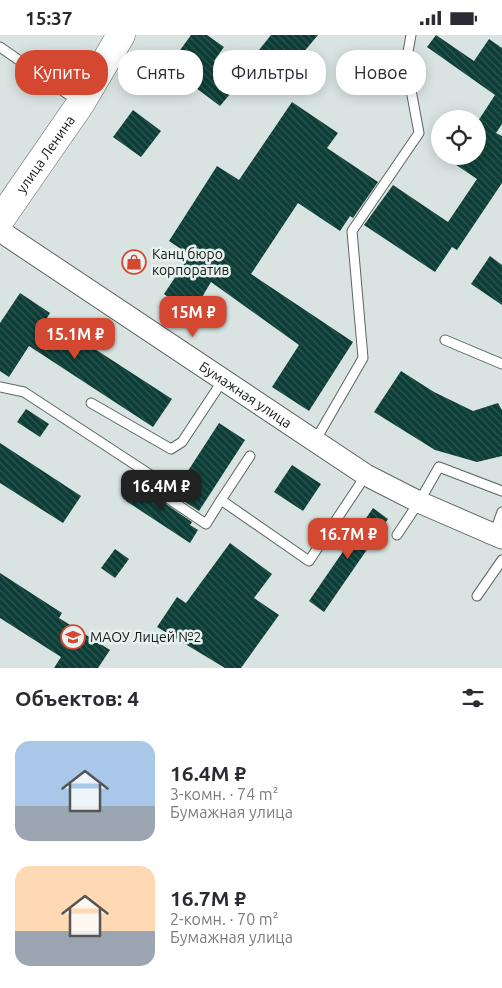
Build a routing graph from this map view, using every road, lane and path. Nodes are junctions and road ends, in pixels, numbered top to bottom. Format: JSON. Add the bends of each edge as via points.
{"nodes":[{"id":1,"x":121,"y":35,"type":"edge"},
{"id":2,"x":411,"y":35,"type":"edge"},
{"id":3,"x":0,"y":47,"type":"edge"},
{"id":4,"x":81,"y":103,"type":"junction"},
{"id":5,"x":0,"y":220,"type":"edge"},
{"id":6,"x":0,"y":231,"type":"edge"},
{"id":7,"x":445,"y":340,"type":"dead end"},
{"id":8,"x":502,"y":364,"type":"edge"},
{"id":9,"x":223,"y":380,"type":"junction"},
{"id":10,"x":0,"y":387,"type":"edge"},
{"id":11,"x":91,"y":403,"type":"dead end"},
{"id":12,"x":315,"y":441,"type":"junction"},
{"id":13,"x":250,"y":456,"type":"dead end"},
{"id":14,"x":366,"y":475,"type":"junction"},
{"id":15,"x":502,"y":491,"type":"edge"},
{"id":16,"x":222,"y":500,"type":"junction"},
{"id":17,"x":419,"y":502,"type":"junction"},
{"id":18,"x":502,"y":512,"type":"edge"},
{"id":19,"x":397,"y":535,"type":"dead end"},
{"id":20,"x":498,"y":536,"type":"edge"},
{"id":21,"x":502,"y":560,"type":"edge"},
{"id":22,"x":477,"y":595,"type":"dead end"}],
"edges":[{"from":1,"to":4,"type":"main road","name":"улица Ленина"},
{"from":2,"to":12,"type":"lane","via":[[406,63],[419,133],[352,231],[363,358]]},
{"from":3,"to":4,"type":"lane"},
{"from":4,"to":5,"type":"main road","name":"улица Ленина"},
{"from":6,"to":9,"type":"street","name":"Бумажная улица"},
{"from":7,"to":8,"type":"lane"},
{"from":9,"to":11,"type":"lane","via":[[182,442],[171,449]]},
{"from":9,"to":12,"type":"street","name":"Бумажная улица"},
{"from":10,"to":16,"type":"lane","via":[[24,391],[169,487],[163,495],[206,524]]},
{"from":12,"to":14,"type":"street","name":"Бумажная улица"},
{"from":13,"to":16,"type":"lane"},
{"from":14,"to":16,"type":"lane","via":[[309,561]]},
{"from":14,"to":17,"type":"street","name":"Бумажная улица"},
{"from":15,"to":17,"type":"lane","via":[[439,467]]},
{"from":17,"to":19,"type":"lane"},
{"from":17,"to":20,"type":"street","name":"Бумажная улица"},
{"from":18,"to":20,"type":"lane"},
{"from":21,"to":22,"type":"lane"}]}
